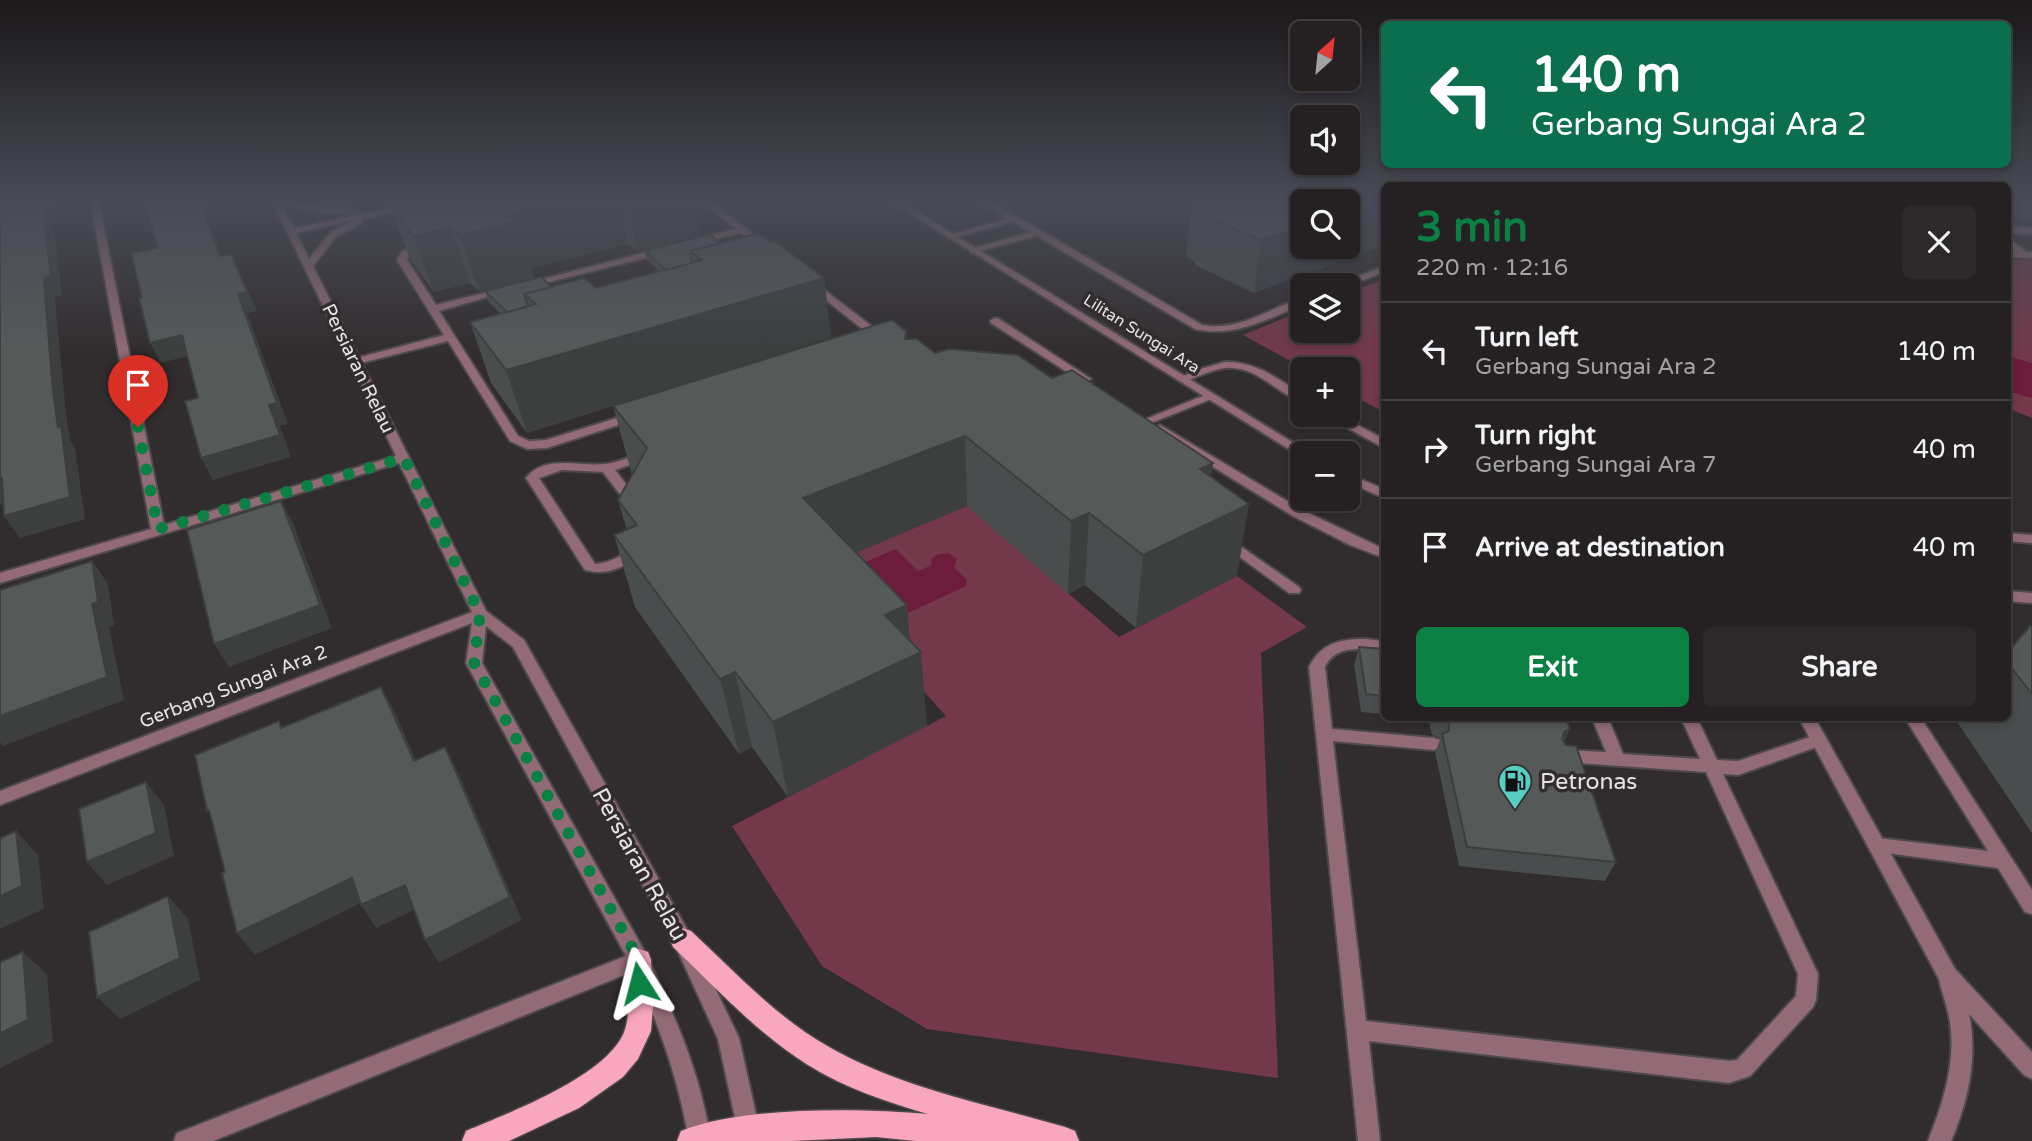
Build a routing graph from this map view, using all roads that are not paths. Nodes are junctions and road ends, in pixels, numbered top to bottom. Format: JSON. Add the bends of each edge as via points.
{"nodes":[{"id":1,"x":104,"y":252,"type":"edge"},
{"id":2,"x":301,"y":252,"type":"edge"},
{"id":3,"x":319,"y":252,"type":"edge"},
{"id":4,"x":407,"y":252,"type":"edge"},
{"id":5,"x":655,"y":252,"type":"edge"},
{"id":6,"x":976,"y":252,"type":"edge"},
{"id":7,"x":1071,"y":252,"type":"edge"},
{"id":8,"x":2011,"y":254,"type":"edge"},
{"id":9,"x":2029,"y":255,"type":"edge"},
{"id":10,"x":308,"y":266,"type":"junction"},
{"id":11,"x":1381,"y":270,"type":"edge"},
{"id":12,"x":800,"y":275,"type":"edge"},
{"id":13,"x":1360,"y":278,"type":"edge"},
{"id":14,"x":1290,"y":306,"type":"edge"},
{"id":15,"x":433,"y":309,"type":"junction"},
{"id":16,"x":995,"y":320,"type":"dead end"},
{"id":17,"x":450,"y":337,"type":"junction"},
{"id":18,"x":862,"y":345,"type":"edge"},
{"id":19,"x":357,"y":361,"type":"junction"},
{"id":20,"x":483,"y":364,"type":"edge"},
{"id":21,"x":470,"y":368,"type":"junction"},
{"id":22,"x":1182,"y":379,"type":"junction"},
{"id":23,"x":1094,"y":385,"type":"edge"},
{"id":24,"x":1290,"y":392,"type":"edge"},
{"id":25,"x":1210,"y":396,"type":"junction"},
{"id":26,"x":639,"y":415,"type":"edge"},
{"id":27,"x":1352,"y":427,"type":"edge"},
{"id":28,"x":1381,"y":442,"type":"edge"},
{"id":29,"x":1290,"y":445,"type":"edge"},
{"id":30,"x":660,"y":450,"type":"edge"},
{"id":31,"x":404,"y":458,"type":"junction"},
{"id":32,"x":607,"y":467,"type":"junction"},
{"id":33,"x":1360,"y":483,"type":"edge"},
{"id":34,"x":1381,"y":493,"type":"edge"},
{"id":35,"x":158,"y":529,"type":"junction"},
{"id":36,"x":1217,"y":534,"type":"edge"},
{"id":37,"x":2011,"y":537,"type":"edge"},
{"id":38,"x":2032,"y":539,"type":"edge"},
{"id":39,"x":1381,"y":553,"type":"edge"},
{"id":40,"x":0,"y":578,"type":"edge"},
{"id":41,"x":1294,"y":590,"type":"dead end"},
{"id":42,"x":2011,"y":596,"type":"edge"},
{"id":43,"x":2032,"y":598,"type":"edge"},
{"id":44,"x":480,"y":614,"type":"junction"},
{"id":45,"x":1381,"y":646,"type":"edge"},
{"id":46,"x":1601,"y":721,"type":"edge"},
{"id":47,"x":1690,"y":721,"type":"edge"},
{"id":48,"x":1809,"y":721,"type":"edge"},
{"id":49,"x":1915,"y":721,"type":"edge"},
{"id":50,"x":1324,"y":734,"type":"junction"},
{"id":51,"x":1819,"y":740,"type":"junction"},
{"id":52,"x":1434,"y":744,"type":"dead end"},
{"id":53,"x":1564,"y":756,"type":"edge"},
{"id":54,"x":1618,"y":761,"type":"junction"},
{"id":55,"x":1713,"y":768,"type":"junction"},
{"id":56,"x":0,"y":797,"type":"edge"},
{"id":57,"x":1878,"y":846,"type":"junction"},
{"id":58,"x":2003,"y":861,"type":"junction"},
{"id":59,"x":2032,"y":906,"type":"edge"},
{"id":60,"x":682,"y":939,"type":"junction"},
{"id":61,"x":639,"y":960,"type":"junction"},
{"id":62,"x":1948,"y":976,"type":"junction"},
{"id":63,"x":1357,"y":1030,"type":"junction"},
{"id":64,"x":2032,"y":1068,"type":"edge"},
{"id":65,"x":750,"y":1135,"type":"edge"},
{"id":66,"x":697,"y":1140,"type":"edge"},
{"id":67,"x":185,"y":1141,"type":"edge"},
{"id":68,"x":476,"y":1141,"type":"edge"},
{"id":69,"x":1062,"y":1141,"type":"edge"},
{"id":70,"x":1369,"y":1141,"type":"edge"},
{"id":71,"x":1939,"y":1141,"type":"edge"}],
"edges":[{"from":1,"to":35,"type":"street"},
{"from":2,"to":10,"type":"street","name":"Persiaran Relau"},
{"from":3,"to":10,"type":"street"},
{"from":4,"to":15,"type":"street","via":[[402,260]]},
{"from":5,"to":15,"type":"street"},
{"from":6,"to":22,"type":"street","name":"Lilitan Sungai Ara"},
{"from":7,"to":14,"type":"street","via":[[1212,331]]},
{"from":8,"to":9,"type":"street"},
{"from":10,"to":19,"type":"street","name":"Persiaran Relau"},
{"from":11,"to":13,"type":"street"},
{"from":12,"to":18,"type":"street","via":[[870,330],[873,338]]},
{"from":15,"to":17,"type":"street"},
{"from":16,"to":23,"type":"street"},
{"from":17,"to":19,"type":"street"},
{"from":17,"to":21,"type":"street"},
{"from":19,"to":31,"type":"street","name":"Persiaran Relau"},
{"from":20,"to":21,"type":"street"},
{"from":21,"to":26,"type":"street","via":[[513,438],[527,445],[547,444]]},
{"from":22,"to":24,"type":"street","via":[[1238,365]]},
{"from":22,"to":25,"type":"street","name":"Lilitan Sungai Ara"},
{"from":25,"to":29,"type":"street","name":"Lilitan Sungai Ara"},
{"from":25,"to":39,"type":"street","via":[[1144,422],[1276,503]]},
{"from":27,"to":28,"type":"street"},
{"from":30,"to":32,"type":"street"},
{"from":31,"to":35,"type":"street"},
{"from":31,"to":44,"type":"street","name":"Persiaran Relau"},
{"from":32,"to":32,"type":"street","via":[[651,526],[635,555],[594,569],[533,478],[561,466]]},
{"from":33,"to":34,"type":"street"},
{"from":35,"to":40,"type":"street"},
{"from":36,"to":41,"type":"street"},
{"from":37,"to":38,"type":"street"},
{"from":42,"to":43,"type":"street"},
{"from":44,"to":56,"type":"street","name":"Gerbang Sungai Ara 2"},
{"from":44,"to":60,"type":"street","name":"Persiaran Relau","via":[[519,644]]},
{"from":44,"to":61,"type":"street","via":[[474,663]]},
{"from":45,"to":50,"type":"street","via":[[1344,644],[1320,658]]},
{"from":46,"to":54,"type":"street"},
{"from":47,"to":55,"type":"street"},
{"from":48,"to":51,"type":"street"},
{"from":49,"to":58,"type":"street"},
{"from":50,"to":52,"type":"street"},
{"from":50,"to":63,"type":"street"},
{"from":51,"to":55,"type":"street","via":[[1750,766]]},
{"from":51,"to":57,"type":"street"},
{"from":53,"to":54,"type":"street"},
{"from":54,"to":55,"type":"street"},
{"from":55,"to":63,"type":"street","via":[[1808,974],[1806,1000],[1742,1069],[1729,1072]]},
{"from":57,"to":58,"type":"street"},
{"from":57,"to":62,"type":"street"},
{"from":58,"to":59,"type":"street"},
{"from":60,"to":65,"type":"street","name":"Persiaran Relau","via":[[729,1038]]},
{"from":60,"to":69,"type":"main road","via":[[768,1019],[818,1056],[882,1087]]},
{"from":61,"to":66,"type":"street","via":[[668,1022],[692,1095]]},
{"from":61,"to":67,"type":"street"},
{"from":61,"to":68,"type":"main road","via":[[639,1030],[624,1056],[582,1092]]},
{"from":62,"to":64,"type":"street"},
{"from":62,"to":71,"type":"street","via":[[1961,1027],[1960,1074]]},
{"from":63,"to":70,"type":"street"},
{"from":65,"to":66,"type":"main road"},
{"from":65,"to":69,"type":"main road","via":[[876,1123]]}]}
